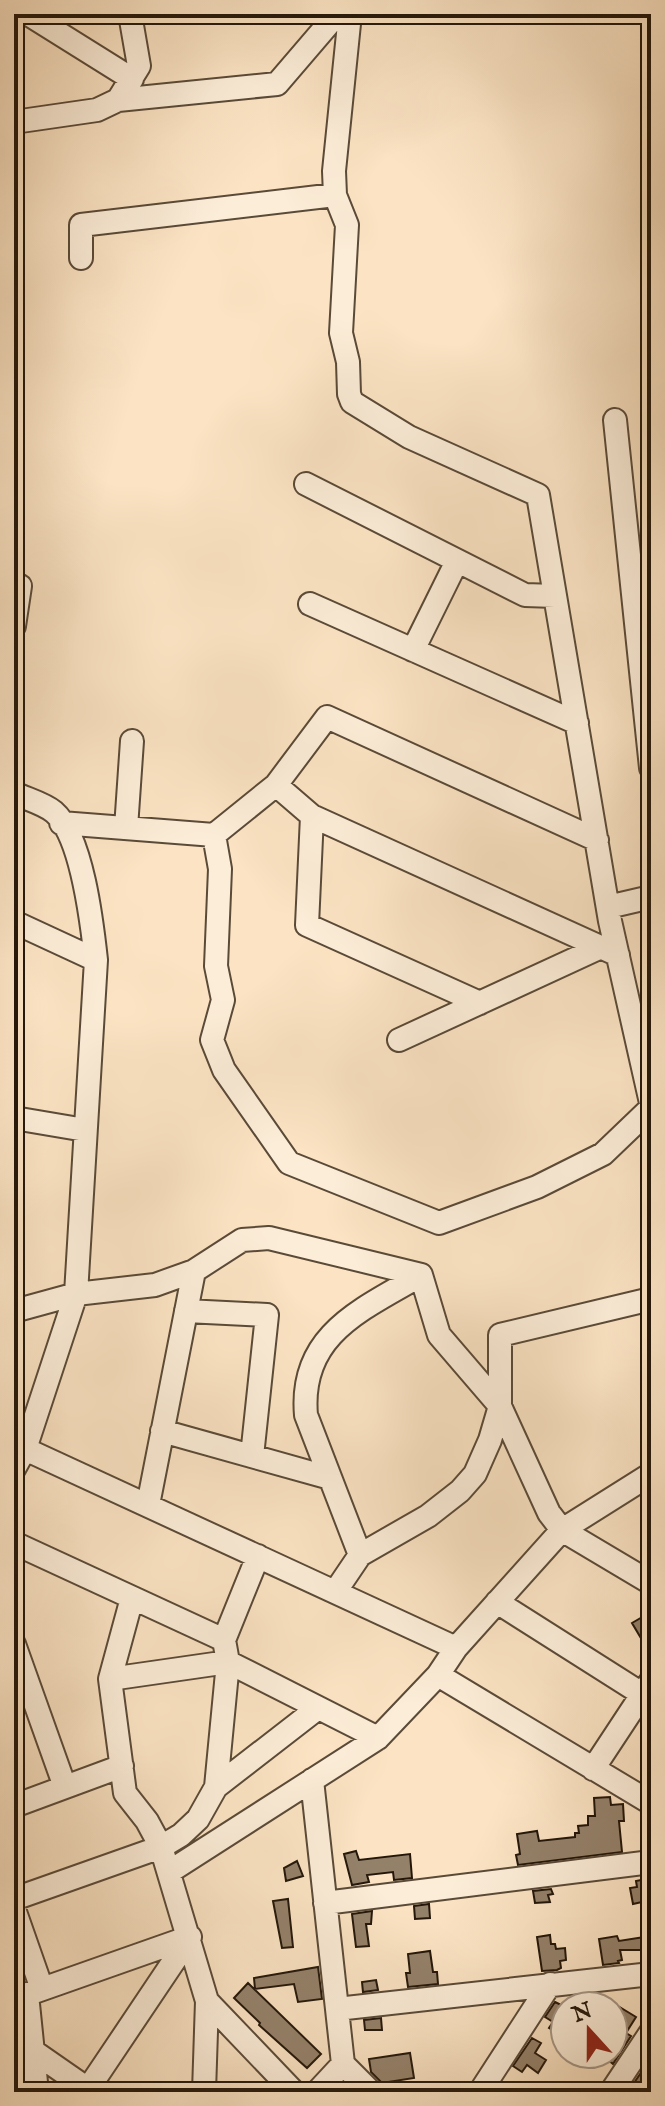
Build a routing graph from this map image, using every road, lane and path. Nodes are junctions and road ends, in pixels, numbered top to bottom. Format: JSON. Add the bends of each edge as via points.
{"nodes":[{"id":1,"x":28,"y":14,"type":"edge"},
{"id":2,"x":130,"y":14,"type":"edge"},
{"id":3,"x":337,"y":14,"type":"edge"},
{"id":4,"x":350,"y":14,"type":"edge"},
{"id":5,"x":132,"y":79,"type":"junction"},
{"id":6,"x":118,"y":100,"type":"junction"},
{"id":7,"x":14,"y":122,"type":"edge"},
{"id":8,"x":335,"y":195,"type":"junction"},
{"id":9,"x":81,"y":258,"type":"dead end"},
{"id":10,"x":615,"y":420,"type":"dead end"},
{"id":11,"x":306,"y":484,"type":"dead end"},
{"id":12,"x":457,"y":561,"type":"junction"},
{"id":13,"x":14,"y":583,"type":"edge"},
{"id":14,"x":555,"y":596,"type":"junction"},
{"id":15,"x":310,"y":604,"type":"dead end"},
{"id":16,"x":14,"y":626,"type":"edge"},
{"id":17,"x":644,"y":636,"type":"edge"},
{"id":18,"x":413,"y":650,"type":"junction"},
{"id":19,"x":577,"y":723,"type":"junction"},
{"id":20,"x":132,"y":741,"type":"dead end"},
{"id":21,"x":651,"y":768,"type":"edge"},
{"id":22,"x":276,"y":785,"type":"junction"},
{"id":23,"x":14,"y":793,"type":"edge"},
{"id":24,"x":312,"y":816,"type":"junction"},
{"id":25,"x":61,"y":823,"type":"junction"},
{"id":26,"x":126,"y":828,"type":"junction"},
{"id":27,"x":214,"y":835,"type":"junction"},
{"id":28,"x":597,"y":840,"type":"junction"},
{"id":29,"x":651,"y":897,"type":"edge"},
{"id":30,"x":608,"y":907,"type":"junction"},
{"id":31,"x":14,"y":922,"type":"edge"},
{"id":32,"x":610,"y":951,"type":"junction"},
{"id":33,"x":96,"y":960,"type":"junction"},
{"id":34,"x":480,"y":1003,"type":"junction"},
{"id":35,"x":643,"y":1032,"type":"edge"},
{"id":36,"x":399,"y":1040,"type":"dead end"},
{"id":37,"x":650,"y":1096,"type":"edge"},
{"id":38,"x":14,"y":1118,"type":"edge"},
{"id":39,"x":85,"y":1130,"type":"junction"},
{"id":40,"x":194,"y":1271,"type":"junction"},
{"id":41,"x":421,"y":1275,"type":"junction"},
{"id":42,"x":76,"y":1294,"type":"junction"},
{"id":43,"x":651,"y":1299,"type":"edge"},
{"id":44,"x":14,"y":1311,"type":"edge"},
{"id":45,"x":186,"y":1311,"type":"junction"},
{"id":46,"x":500,"y":1406,"type":"junction"},
{"id":47,"x":162,"y":1431,"type":"junction"},
{"id":48,"x":252,"y":1456,"type":"junction"},
{"id":49,"x":19,"y":1459,"type":"edge"},
{"id":50,"x":651,"y":1474,"type":"edge"},
{"id":51,"x":330,"y":1478,"type":"junction"},
{"id":52,"x":148,"y":1505,"type":"junction"},
{"id":53,"x":562,"y":1530,"type":"junction"},
{"id":54,"x":14,"y":1543,"type":"edge"},
{"id":55,"x":360,"y":1555,"type":"junction"},
{"id":56,"x":258,"y":1556,"type":"junction"},
{"id":57,"x":651,"y":1583,"type":"edge"},
{"id":58,"x":335,"y":1592,"type":"junction"},
{"id":59,"x":132,"y":1598,"type":"junction"},
{"id":60,"x":497,"y":1602,"type":"junction"},
{"id":61,"x":14,"y":1644,"type":"edge"},
{"id":62,"x":456,"y":1648,"type":"junction"},
{"id":63,"x":226,"y":1651,"type":"junction"},
{"id":64,"x":438,"y":1675,"type":"junction"},
{"id":65,"x":110,"y":1679,"type":"junction"},
{"id":66,"x":647,"y":1688,"type":"edge"},
{"id":67,"x":318,"y":1708,"type":"junction"},
{"id":68,"x":378,"y":1738,"type":"junction"},
{"id":69,"x":122,"y":1766,"type":"junction"},
{"id":70,"x":593,"y":1769,"type":"junction"},
{"id":71,"x":312,"y":1780,"type":"junction"},
{"id":72,"x":65,"y":1787,"type":"junction"},
{"id":73,"x":216,"y":1787,"type":"junction"},
{"id":74,"x":651,"y":1803,"type":"edge"},
{"id":75,"x":14,"y":1806,"type":"edge"},
{"id":76,"x":161,"y":1847,"type":"junction"},
{"id":77,"x":651,"y":1862,"type":"edge"},
{"id":78,"x":169,"y":1872,"type":"junction"},
{"id":79,"x":14,"y":1899,"type":"edge"},
{"id":80,"x":325,"y":1903,"type":"junction"},
{"id":81,"x":14,"y":1909,"type":"edge"},
{"id":82,"x":190,"y":1937,"type":"junction"},
{"id":83,"x":651,"y":1974,"type":"edge"},
{"id":84,"x":550,"y":1984,"type":"junction"},
{"id":85,"x":28,"y":1994,"type":"edge"},
{"id":86,"x":207,"y":2001,"type":"junction"},
{"id":87,"x":337,"y":2009,"type":"junction"},
{"id":88,"x":651,"y":2032,"type":"edge"},
{"id":89,"x":33,"y":2051,"type":"junction"},
{"id":90,"x":343,"y":2064,"type":"junction"},
{"id":91,"x":90,"y":2091,"type":"edge"},
{"id":92,"x":37,"y":2092,"type":"edge"},
{"id":93,"x":204,"y":2092,"type":"edge"},
{"id":94,"x":294,"y":2092,"type":"edge"},
{"id":95,"x":317,"y":2092,"type":"edge"},
{"id":96,"x":371,"y":2092,"type":"edge"},
{"id":97,"x":480,"y":2092,"type":"edge"},
{"id":98,"x":611,"y":2092,"type":"edge"}],
"edges":[{"from":1,"to":5,"type":"street"},
{"from":2,"to":5,"type":"street","via":[[139,66]]},
{"from":3,"to":6,"type":"street","via":[[277,84]]},
{"from":4,"to":8,"type":"street"},
{"from":5,"to":6,"type":"street"},
{"from":6,"to":7,"type":"street","via":[[97,110]]},
{"from":8,"to":9,"type":"street","via":[[81,225]]},
{"from":8,"to":14,"type":"street","via":[[347,225],[341,333],[352,402],[409,437],[538,495]]},
{"from":10,"to":17,"type":"street"},
{"from":11,"to":12,"type":"street"},
{"from":12,"to":14,"type":"street","via":[[525,595]]},
{"from":12,"to":18,"type":"street"},
{"from":13,"to":16,"type":"street","via":[[20,586]]},
{"from":14,"to":19,"type":"street"},
{"from":15,"to":18,"type":"street"},
{"from":17,"to":21,"type":"street"},
{"from":18,"to":19,"type":"street"},
{"from":19,"to":28,"type":"street"},
{"from":20,"to":26,"type":"street"},
{"from":22,"to":24,"type":"street"},
{"from":22,"to":27,"type":"street"},
{"from":22,"to":28,"type":"street","via":[[327,717]]},
{"from":23,"to":25,"type":"street","via":[[54,812]]},
{"from":24,"to":32,"type":"street"},
{"from":24,"to":34,"type":"street","via":[[307,925]]},
{"from":25,"to":26,"type":"street"},
{"from":25,"to":33,"type":"street","via":[[73,842]]},
{"from":26,"to":27,"type":"street"},
{"from":27,"to":37,"type":"street","via":[[220,869],[216,966],[223,1000],[212,1040],[224,1070],[289,1163],[439,1223],[537,1187],[603,1154]]},
{"from":28,"to":30,"type":"street"},
{"from":29,"to":30,"type":"street"},
{"from":30,"to":32,"type":"street"},
{"from":31,"to":33,"type":"street"},
{"from":32,"to":34,"type":"street"},
{"from":32,"to":35,"type":"street"},
{"from":33,"to":39,"type":"street"},
{"from":34,"to":36,"type":"street"},
{"from":35,"to":37,"type":"street"},
{"from":38,"to":39,"type":"street"},
{"from":39,"to":42,"type":"street"},
{"from":40,"to":41,"type":"street","via":[[242,1240],[269,1238]]},
{"from":40,"to":42,"type":"street","via":[[155,1285]]},
{"from":40,"to":45,"type":"street"},
{"from":41,"to":46,"type":"street","via":[[439,1335]]},
{"from":41,"to":51,"type":"street","via":[[351,1316],[330,1334],[314,1359],[304,1394],[306,1415]]},
{"from":42,"to":44,"type":"street"},
{"from":42,"to":49,"type":"street"},
{"from":43,"to":46,"type":"street","via":[[500,1335]]},
{"from":45,"to":47,"type":"street"},
{"from":45,"to":48,"type":"street","via":[[267,1315]]},
{"from":46,"to":53,"type":"street","via":[[538,1494]]},
{"from":46,"to":55,"type":"street","via":[[475,1474],[460,1491]]},
{"from":47,"to":48,"type":"street"},
{"from":47,"to":52,"type":"street"},
{"from":48,"to":51,"type":"street"},
{"from":49,"to":52,"type":"street"},
{"from":50,"to":53,"type":"street"},
{"from":51,"to":55,"type":"street"},
{"from":52,"to":56,"type":"street"},
{"from":53,"to":57,"type":"street"},
{"from":53,"to":60,"type":"street"},
{"from":54,"to":59,"type":"street"},
{"from":55,"to":58,"type":"street"},
{"from":56,"to":58,"type":"street"},
{"from":56,"to":63,"type":"street"},
{"from":58,"to":62,"type":"street"},
{"from":59,"to":63,"type":"street"},
{"from":59,"to":65,"type":"street"},
{"from":60,"to":62,"type":"street"},
{"from":60,"to":66,"type":"street"},
{"from":61,"to":72,"type":"street"},
{"from":62,"to":64,"type":"street"},
{"from":63,"to":65,"type":"street"},
{"from":63,"to":67,"type":"street"},
{"from":63,"to":73,"type":"street"},
{"from":64,"to":68,"type":"street"},
{"from":64,"to":70,"type":"street"},
{"from":65,"to":69,"type":"street"},
{"from":66,"to":70,"type":"street"},
{"from":67,"to":68,"type":"street"},
{"from":67,"to":73,"type":"street"},
{"from":68,"to":71,"type":"street"},
{"from":69,"to":72,"type":"street"},
{"from":69,"to":76,"type":"street","via":[[125,1793]]},
{"from":70,"to":74,"type":"street"},
{"from":71,"to":78,"type":"street"},
{"from":71,"to":80,"type":"street"},
{"from":72,"to":75,"type":"street"},
{"from":73,"to":76,"type":"street","via":[[198,1819]]},
{"from":76,"to":78,"type":"street"},
{"from":76,"to":79,"type":"street"},
{"from":77,"to":80,"type":"street"},
{"from":78,"to":82,"type":"street"},
{"from":80,"to":87,"type":"street"},
{"from":81,"to":85,"type":"street"},
{"from":82,"to":85,"type":"street"},
{"from":82,"to":86,"type":"street"},
{"from":82,"to":91,"type":"street"},
{"from":83,"to":84,"type":"street"},
{"from":84,"to":87,"type":"street"},
{"from":84,"to":97,"type":"street"},
{"from":85,"to":89,"type":"street"},
{"from":86,"to":93,"type":"street"},
{"from":86,"to":94,"type":"street"},
{"from":87,"to":90,"type":"street"},
{"from":88,"to":98,"type":"street"},
{"from":89,"to":91,"type":"street"},
{"from":89,"to":92,"type":"street"},
{"from":90,"to":95,"type":"street"},
{"from":90,"to":96,"type":"street"}]}
